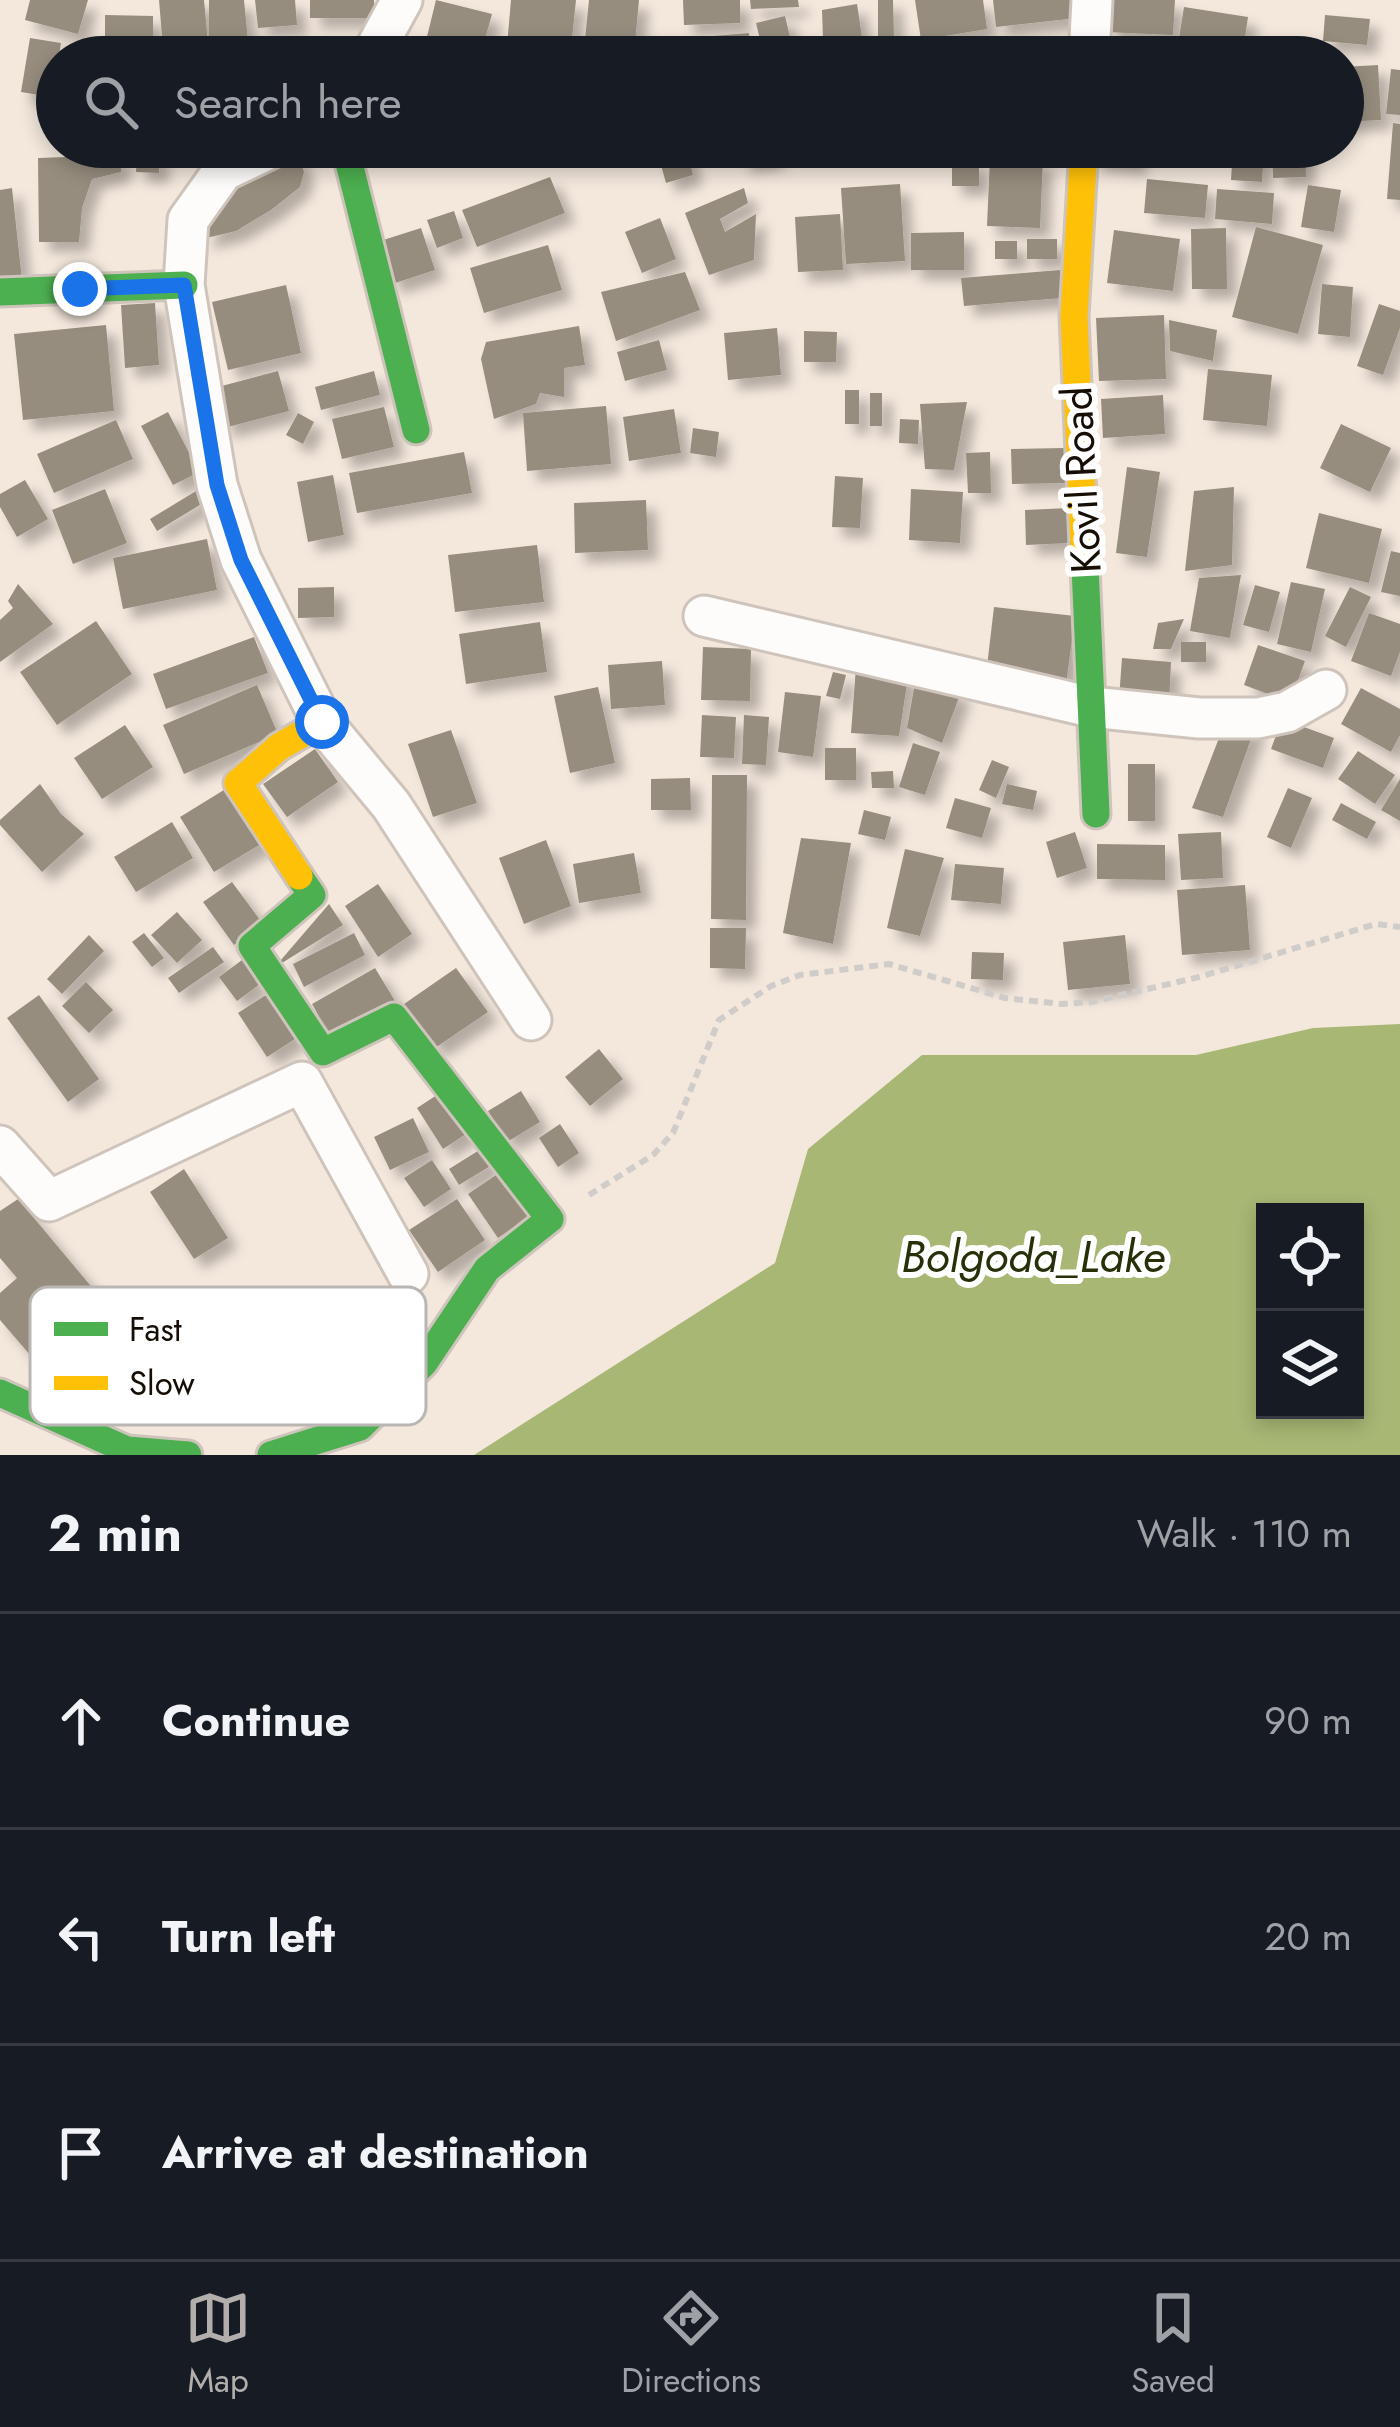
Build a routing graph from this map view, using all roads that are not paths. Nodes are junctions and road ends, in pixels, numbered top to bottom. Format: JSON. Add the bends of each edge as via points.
{"nodes":[{"id":1,"x":402,"y":0,"type":"edge"},
{"id":2,"x":1092,"y":0,"type":"edge"},
{"id":3,"x":382,"y":36,"type":"edge"},
{"id":4,"x":1090,"y":36,"type":"edge"},
{"id":5,"x":229,"y":168,"type":"edge"},
{"id":6,"x":350,"y":168,"type":"edge"},
{"id":7,"x":1083,"y":168,"type":"edge"},
{"id":8,"x":184,"y":285,"type":"junction"},
{"id":9,"x":0,"y":292,"type":"edge"},
{"id":10,"x":416,"y":430,"type":"dead end"},
{"id":11,"x":704,"y":616,"type":"dead end"},
{"id":12,"x":1326,"y":690,"type":"dead end"},
{"id":13,"x":1091,"y":707,"type":"junction"},
{"id":14,"x":322,"y":722,"type":"junction"},
{"id":15,"x":1096,"y":814,"type":"dead end"},
{"id":16,"x":531,"y":1020,"type":"dead end"},
{"id":17,"x":0,"y":1146,"type":"edge"},
{"id":18,"x":408,"y":1274,"type":"dead end"},
{"id":19,"x":426,"y":1360,"type":"edge"},
{"id":20,"x":0,"y":1393,"type":"edge"},
{"id":21,"x":30,"y":1406,"type":"edge"},
{"id":22,"x":71,"y":1425,"type":"edge"},
{"id":23,"x":361,"y":1425,"type":"edge"},
{"id":24,"x":188,"y":1455,"type":"edge"},
{"id":25,"x":271,"y":1455,"type":"edge"}],
"edges":[{"from":1,"to":3,"type":"street"},
{"from":2,"to":4,"type":"street"},
{"from":5,"to":8,"type":"street","via":[[188,220]]},
{"from":6,"to":10,"type":"street"},
{"from":7,"to":13,"type":"street","name":"Kovil Road","via":[[1074,316]]},
{"from":8,"to":9,"type":"street"},
{"from":8,"to":14,"type":"street","via":[[217,485],[241,560]]},
{"from":11,"to":13,"type":"street"},
{"from":12,"to":13,"type":"street","via":[[1258,718]]},
{"from":13,"to":15,"type":"street","name":"Kovil Road"},
{"from":14,"to":16,"type":"street","via":[[391,806]]},
{"from":14,"to":19,"type":"street","via":[[238,783],[312,895],[252,946],[323,1052],[394,1017],[550,1220],[487,1269]]},
{"from":17,"to":18,"type":"street","via":[[49,1201],[302,1082]]},
{"from":20,"to":21,"type":"street"},
{"from":22,"to":24,"type":"street","via":[[127,1450]]},
{"from":23,"to":25,"type":"street"}]}
